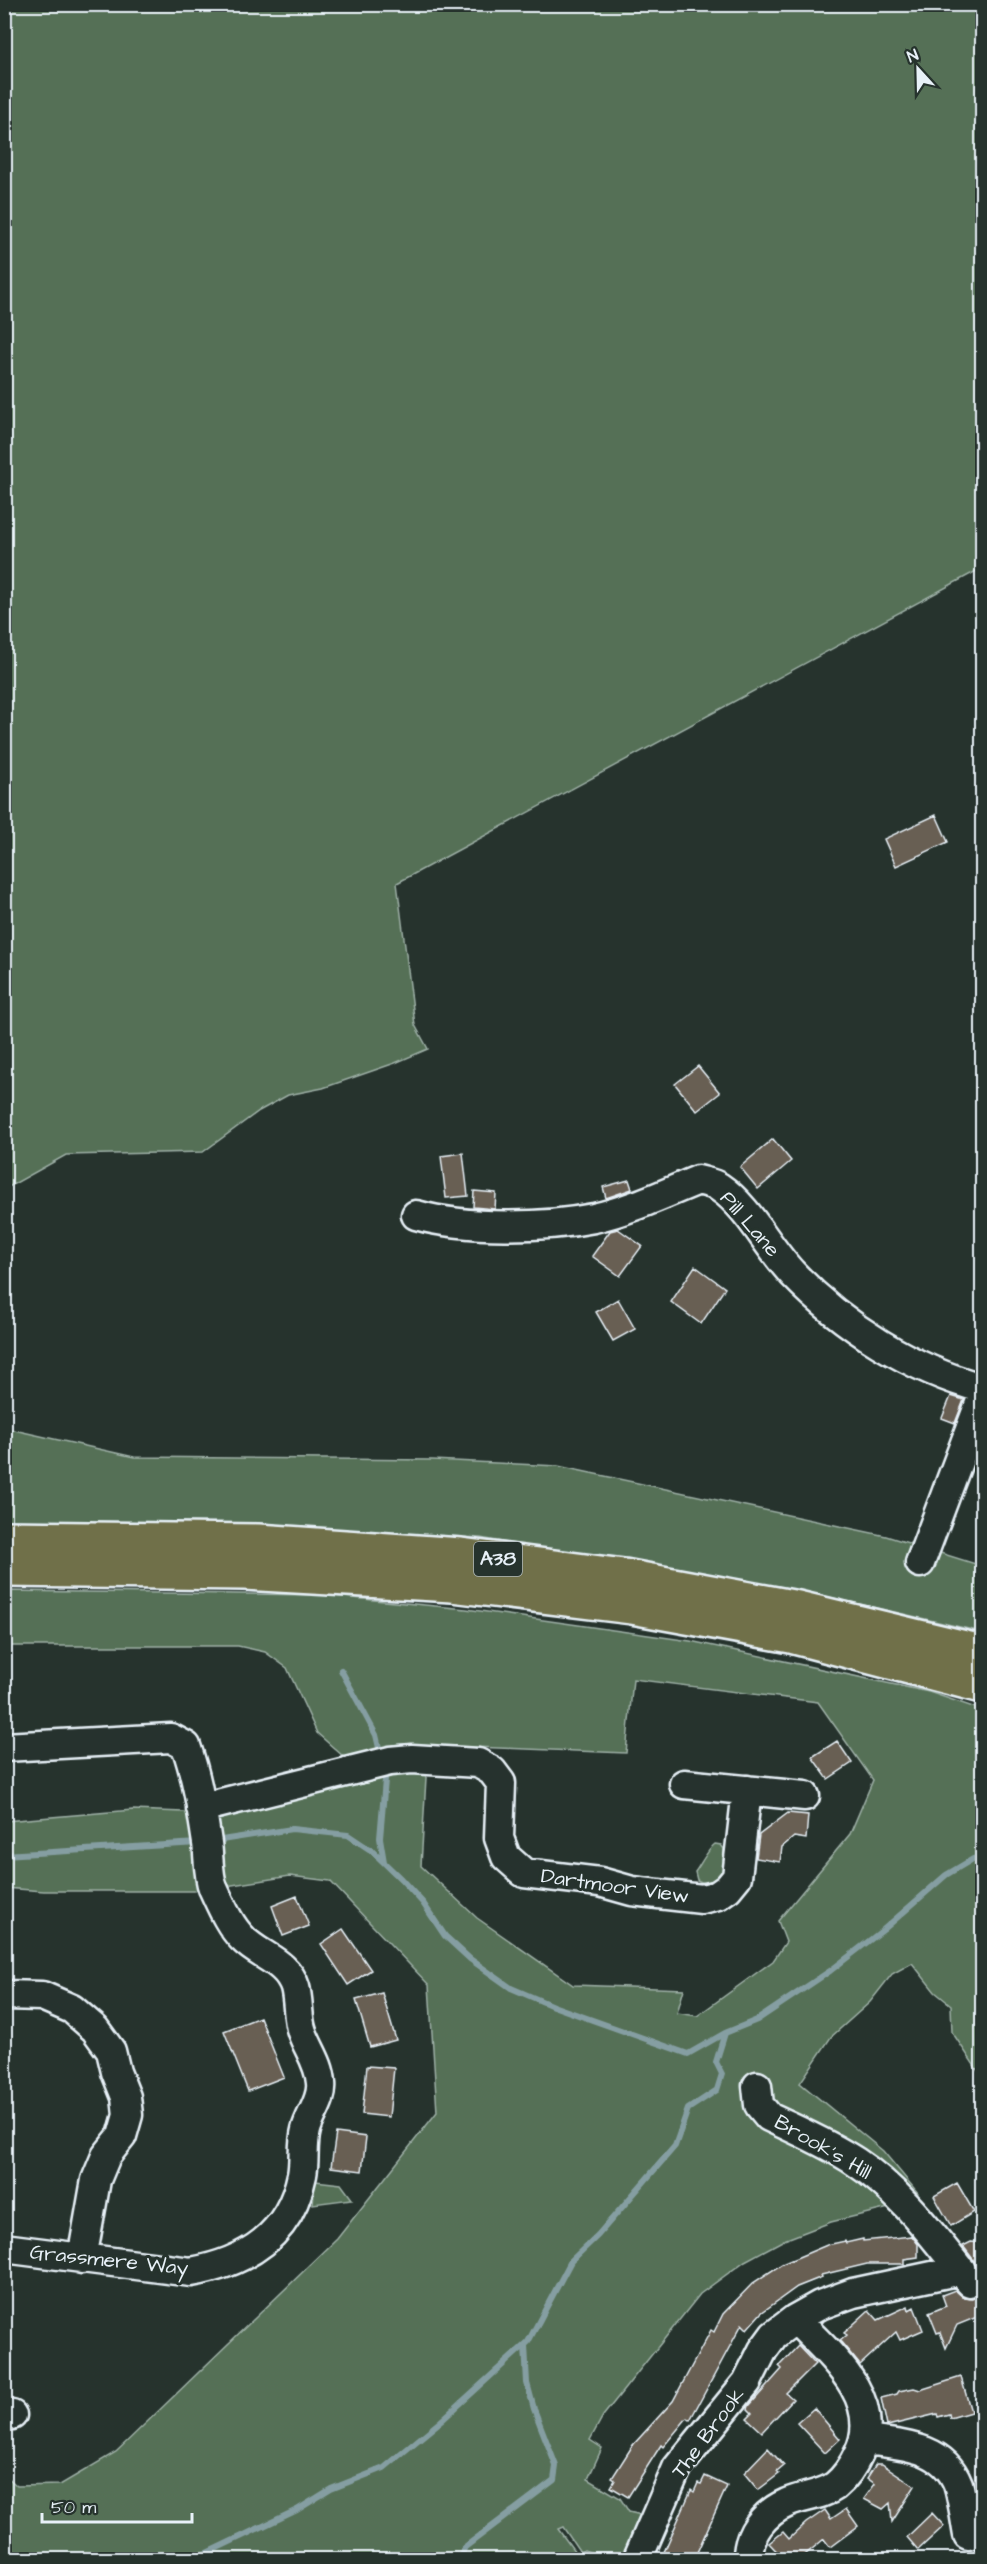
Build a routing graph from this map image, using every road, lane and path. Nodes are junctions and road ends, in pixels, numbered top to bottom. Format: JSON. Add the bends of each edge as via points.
{"nodes":[{"id":1,"x":416,"y":1215,"type":"dead end"},
{"id":2,"x":982,"y":1388,"type":"edge"},
{"id":3,"x":982,"y":1398,"type":"edge"},
{"id":4,"x":4,"y":1538,"type":"edge"},
{"id":5,"x":920,"y":1563,"type":"dead end"},
{"id":6,"x":4,"y":1570,"type":"edge"},
{"id":7,"x":982,"y":1652,"type":"edge"},
{"id":8,"x":982,"y":1686,"type":"edge"},
{"id":9,"x":4,"y":1747,"type":"edge"},
{"id":10,"x":684,"y":1784,"type":"dead end"},
{"id":11,"x":747,"y":1790,"type":"junction"},
{"id":12,"x":805,"y":1796,"type":"dead end"},
{"id":13,"x":205,"y":1830,"type":"junction"},
{"id":14,"x":4,"y":1995,"type":"edge"},
{"id":15,"x":757,"y":2086,"type":"dead end"},
{"id":16,"x":4,"y":2248,"type":"edge"},
{"id":17,"x":82,"y":2259,"type":"junction"},
{"id":18,"x":966,"y":2277,"type":"joint"},
{"id":19,"x":795,"y":2319,"type":"junction"},
{"id":20,"x":865,"y":2440,"type":"junction"},
{"id":21,"x":965,"y":2536,"type":"edge"},
{"id":22,"x":638,"y":2559,"type":"edge"},
{"id":23,"x":748,"y":2559,"type":"edge"}],
"edges":[{"from":1,"to":2,"type":"street","name":"Pill Lane","via":[[459,1224],[537,1224],[594,1218],[698,1180],[718,1186],[738,1204],[790,1272],[815,1297],[882,1345],[922,1367]]},
{"from":3,"to":5,"type":"street"},
{"from":4,"to":7,"type":"highway","number":"A38","via":[[258,1541],[460,1555],[624,1575],[798,1608]]},
{"from":6,"to":8,"type":"highway","number":"A38","via":[[244,1573],[452,1585],[632,1607],[790,1636]]},
{"from":9,"to":13,"type":"street","name":"Grassmere Way","via":[[171,1738],[186,1746],[194,1767]]},
{"from":10,"to":11,"type":"street"},
{"from":11,"to":12,"type":"street"},
{"from":11,"to":13,"type":"street","name":"Dartmoor View","via":[[737,1877],[718,1895],[702,1899],[524,1873],[506,1857],[499,1838],[501,1783],[492,1770],[478,1763],[390,1761]]},
{"from":13,"to":17,"type":"street","name":"Grassmere Way","via":[[212,1885],[228,1919],[243,1940],[286,1972],[295,1987],[302,2031],[320,2071],[322,2086],[306,2127],[297,2193],[273,2234],[248,2254],[219,2267],[191,2272]]},
{"from":14,"to":17,"type":"street","via":[[42,1996],[72,2008],[111,2051],[126,2097],[128,2115],[122,2136],[106,2156],[96,2180]]},
{"from":15,"to":18,"type":"street","name":"Brook's Hill","via":[[759,2104],[769,2117],[856,2162],[898,2196]]},
{"from":16,"to":17,"type":"street","name":"Grassmere Way"},
{"from":18,"to":19,"type":"street","name":"The Brook","via":[[853,2293]]},
{"from":19,"to":20,"type":"street","via":[[846,2372],[860,2396],[867,2424]]},
{"from":19,"to":22,"type":"street","name":"The Brook","via":[[774,2335],[747,2382],[677,2468]]},
{"from":20,"to":21,"type":"street","via":[[921,2449],[947,2466],[958,2484]]},
{"from":20,"to":23,"type":"street","via":[[850,2470],[834,2487],[787,2503],[767,2515],[754,2532]]}]}
